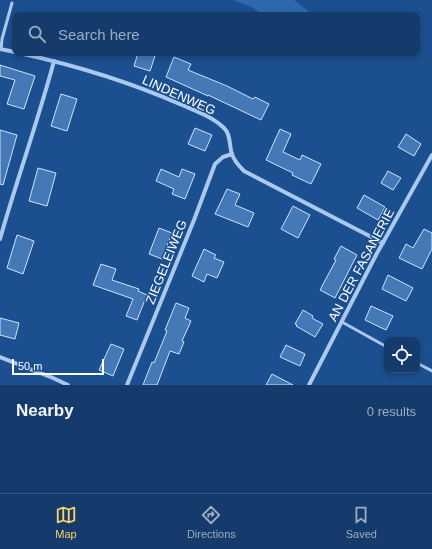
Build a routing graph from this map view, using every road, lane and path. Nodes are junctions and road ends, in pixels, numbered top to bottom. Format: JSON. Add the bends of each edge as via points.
{"nodes":[{"id":1,"x":12,"y":3,"type":"dead end"},
{"id":2,"x":0,"y":49,"type":"edge"},
{"id":3,"x":12,"y":51,"type":"edge"},
{"id":4,"x":32,"y":56,"type":"edge"},
{"id":5,"x":54,"y":61,"type":"junction"},
{"id":6,"x":232,"y":154,"type":"junction"},
{"id":7,"x":432,"y":155,"type":"edge"},
{"id":8,"x":0,"y":239,"type":"edge"},
{"id":9,"x":383,"y":243,"type":"junction"},
{"id":10,"x":342,"y":322,"type":"junction"},
{"id":11,"x":384,"y":345,"type":"edge"},
{"id":12,"x":0,"y":357,"type":"edge"},
{"id":13,"x":420,"y":365,"type":"edge"},
{"id":14,"x":432,"y":371,"type":"edge"},
{"id":15,"x":68,"y":385,"type":"edge"},
{"id":16,"x":127,"y":385,"type":"edge"},
{"id":17,"x":309,"y":385,"type":"edge"}],
"edges":[{"from":1,"to":2,"type":"lane"},
{"from":2,"to":3,"type":"street"},
{"from":4,"to":5,"type":"street","name":"LINDENWEG"},
{"from":5,"to":6,"type":"street","name":"LINDENWEG","via":[[123,82],[208,116],[225,129]]},
{"from":5,"to":8,"type":"street"},
{"from":6,"to":9,"type":"street","name":"LINDENWEG","via":[[244,171]]},
{"from":6,"to":16,"type":"street","name":"ZIEGELEIWEG","via":[[215,164]]},
{"from":7,"to":9,"type":"street","name":"AN DER FASANERIE"},
{"from":9,"to":10,"type":"street","name":"AN DER FASANERIE"},
{"from":10,"to":11,"type":"lane"},
{"from":10,"to":17,"type":"street","name":"AN DER FASANERIE"},
{"from":12,"to":15,"type":"street"},
{"from":13,"to":14,"type":"lane"}]}
